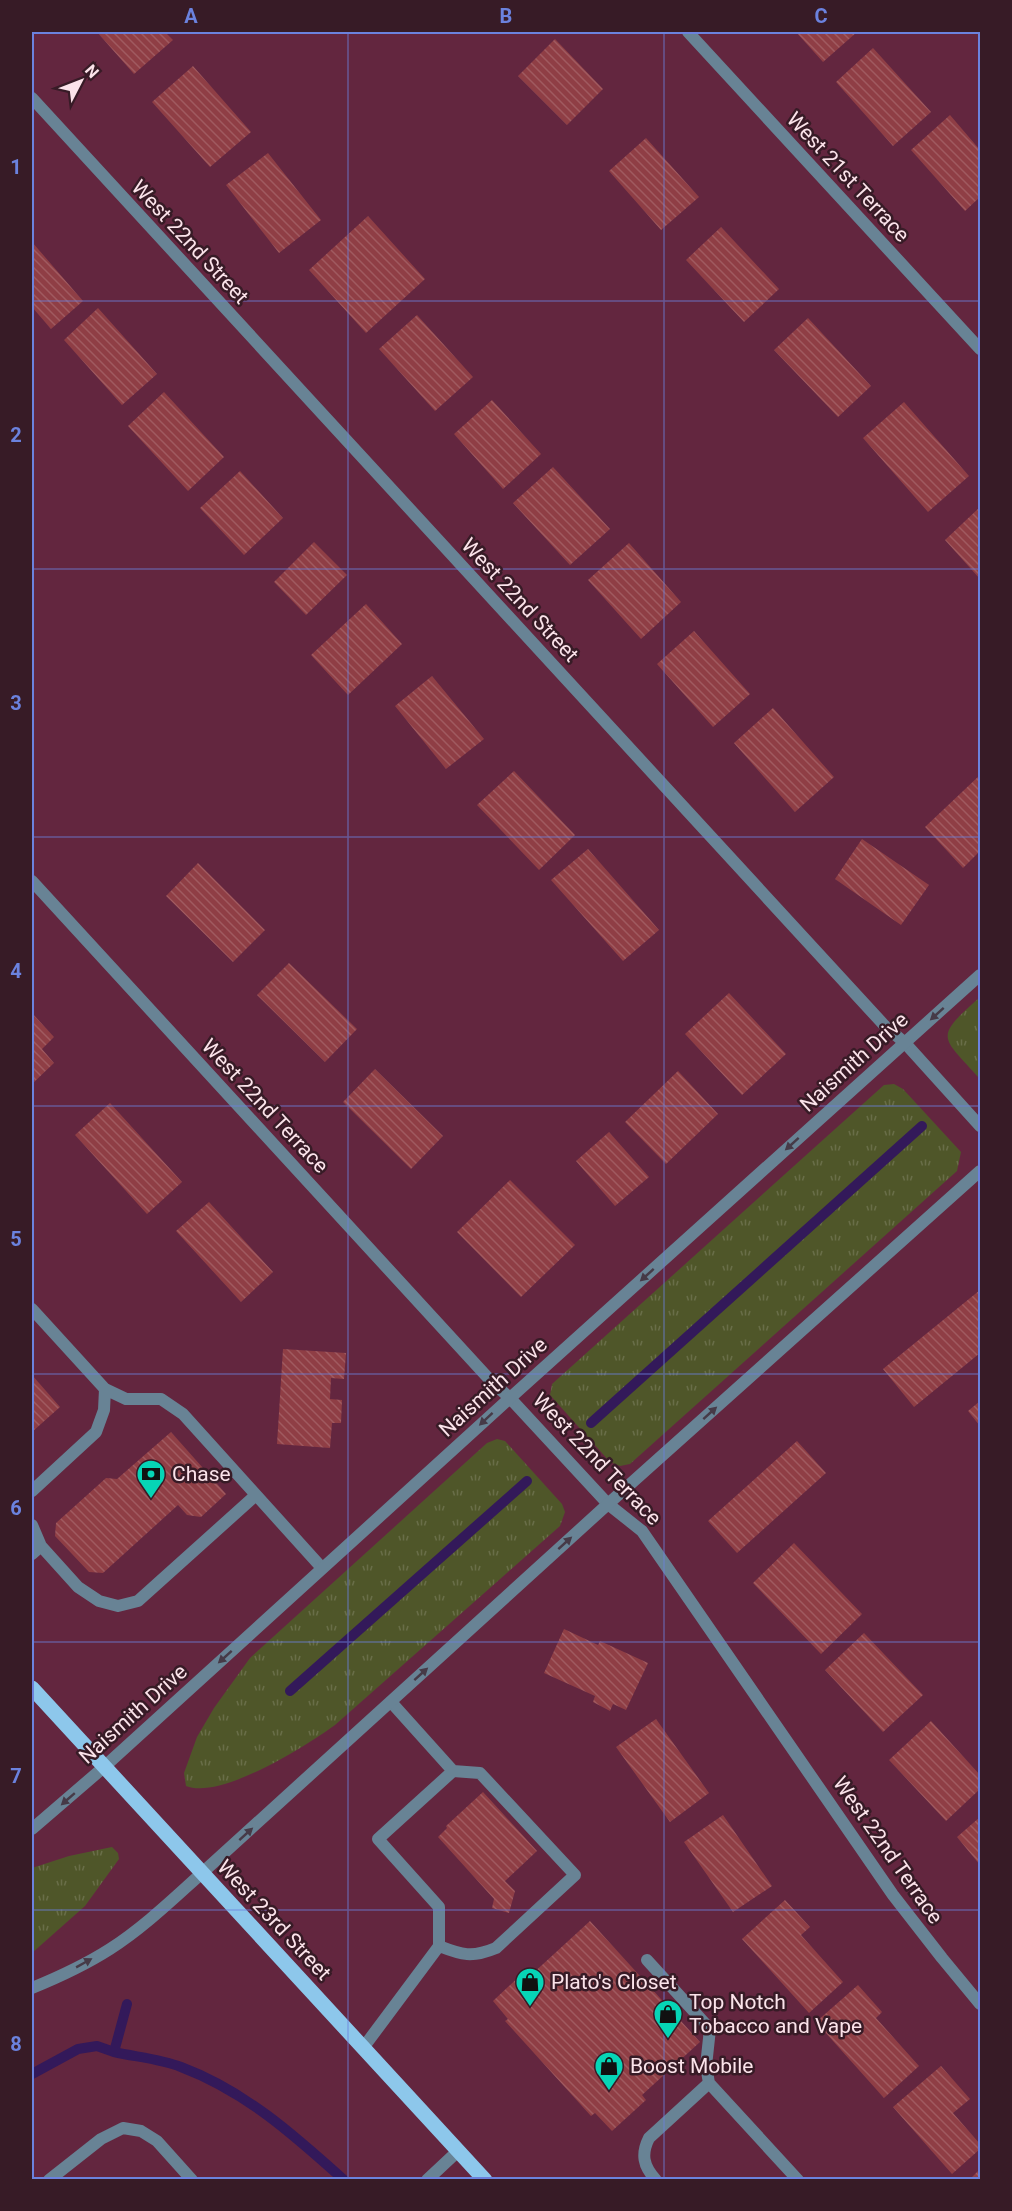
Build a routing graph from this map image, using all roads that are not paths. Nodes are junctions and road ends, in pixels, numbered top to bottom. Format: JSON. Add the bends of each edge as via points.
{"nodes":[{"id":1,"x":688,"y":32,"type":"edge"},
{"id":2,"x":32,"y":98,"type":"edge"},
{"id":3,"x":981,"y":349,"type":"edge"},
{"id":4,"x":32,"y":881,"type":"edge"},
{"id":5,"x":981,"y":975,"type":"edge"},
{"id":6,"x":905,"y":1043,"type":"junction"},
{"id":7,"x":981,"y":1126,"type":"edge"},
{"id":8,"x":981,"y":1171,"type":"edge"},
{"id":9,"x":32,"y":1309,"type":"edge"},
{"id":10,"x":105,"y":1389,"type":"junction"},
{"id":11,"x":510,"y":1398,"type":"junction"},
{"id":12,"x":33,"y":1486,"type":"edge"},
{"id":13,"x":256,"y":1495,"type":"junction"},
{"id":14,"x":608,"y":1504,"type":"junction"},
{"id":15,"x":32,"y":1525,"type":"edge"},
{"id":16,"x":36,"y":1550,"type":"edge"},
{"id":17,"x":322,"y":1568,"type":"junction"},
{"id":18,"x":32,"y":1688,"type":"edge"},
{"id":19,"x":391,"y":1702,"type":"junction"},
{"id":20,"x":104,"y":1767,"type":"junction"},
{"id":21,"x":453,"y":1771,"type":"junction"},
{"id":22,"x":32,"y":1829,"type":"edge"},
{"id":23,"x":202,"y":1873,"type":"junction"},
{"id":24,"x":439,"y":1946,"type":"junction"},
{"id":25,"x":647,"y":1960,"type":"dead end"},
{"id":26,"x":32,"y":1988,"type":"edge"},
{"id":27,"x":981,"y":2004,"type":"edge"},
{"id":28,"x":363,"y":2048,"type":"junction"},
{"id":29,"x":710,"y":2083,"type":"junction"},
{"id":30,"x":458,"y":2151,"type":"junction"},
{"id":31,"x":49,"y":2180,"type":"edge"},
{"id":32,"x":192,"y":2180,"type":"edge"},
{"id":33,"x":427,"y":2180,"type":"edge"},
{"id":34,"x":485,"y":2180,"type":"edge"},
{"id":35,"x":656,"y":2180,"type":"edge"},
{"id":36,"x":798,"y":2180,"type":"edge"}],
"edges":[{"from":1,"to":3,"type":"street","name":"West 21st Terrace"},
{"from":2,"to":6,"type":"street","name":"West 22nd Street","via":[[884,1025]]},
{"from":4,"to":11,"type":"street","name":"West 22nd Terrace"},
{"from":5,"to":6,"type":"street","name":"Naismith Drive","one_way":true},
{"from":6,"to":7,"type":"street","name":"West 22nd Street"},
{"from":6,"to":11,"type":"street","name":"Naismith Drive","one_way":true},
{"from":14,"to":8,"type":"street","one_way":true},
{"from":9,"to":10,"type":"street"},
{"from":10,"to":12,"type":"street","via":[[105,1410],[96,1431]]},
{"from":10,"to":13,"type":"street","via":[[126,1399],[161,1399],[183,1414]]},
{"from":11,"to":14,"type":"street","name":"West 22nd Terrace"},
{"from":11,"to":17,"type":"street","name":"Naismith Drive","one_way":true},
{"from":13,"to":16,"type":"street","via":[[138,1601],[118,1606],[99,1601],[78,1587]]},
{"from":13,"to":17,"type":"street"},
{"from":19,"to":14,"type":"street","one_way":true},
{"from":14,"to":27,"type":"street","name":"West 22nd Terrace","via":[[642,1531],[893,1895]]},
{"from":15,"to":16,"type":"street"},
{"from":17,"to":20,"type":"street","name":"Naismith Drive","one_way":true},
{"from":18,"to":20,"type":"main road","name":"West 23rd Street"},
{"from":19,"to":21,"type":"street"},
{"from":23,"to":19,"type":"street","one_way":true},
{"from":20,"to":22,"type":"street","name":"Naismith Drive","one_way":true},
{"from":20,"to":23,"type":"main road","name":"West 23rd Street"},
{"from":21,"to":24,"type":"street","via":[[378,1839],[439,1907]]},
{"from":21,"to":24,"type":"street","via":[[480,1773],[575,1875],[496,1948],[479,1955],[461,1955]]},
{"from":26,"to":23,"type":"street","one_way":true,"via":[[111,1948]]},
{"from":23,"to":28,"type":"main road","name":"West 23rd Street"},
{"from":24,"to":28,"type":"street"},
{"from":25,"to":29,"type":"street","via":[[710,2029],[706,2066]]},
{"from":28,"to":30,"type":"main road","name":"West 23rd Street"},
{"from":29,"to":35,"type":"street","via":[[644,2148],[643,2160]]},
{"from":29,"to":36,"type":"street"},
{"from":30,"to":33,"type":"street"},
{"from":30,"to":34,"type":"main road","name":"West 23rd Street"},
{"from":31,"to":32,"type":"street","via":[[101,2139],[123,2128],[141,2131],[157,2141]]}]}
